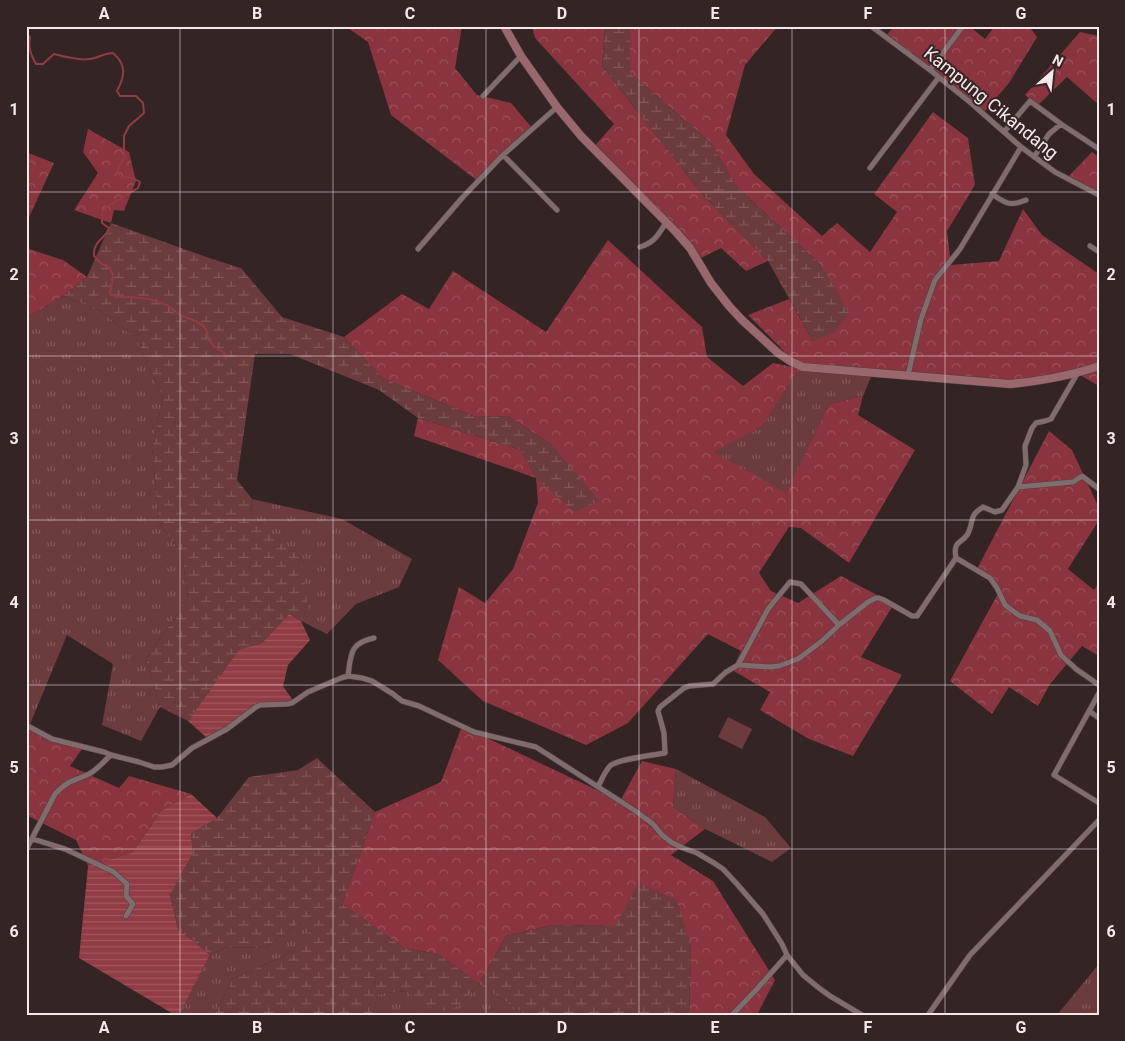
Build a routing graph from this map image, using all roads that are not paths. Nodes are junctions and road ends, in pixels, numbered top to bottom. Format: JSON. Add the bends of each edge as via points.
{"nodes":[{"id":1,"x":504,"y":26,"type":"edge"},
{"id":2,"x":871,"y":26,"type":"edge"},
{"id":3,"x":963,"y":26,"type":"edge"},
{"id":4,"x":521,"y":56,"type":"junction"},
{"id":5,"x":930,"y":70,"type":"junction"},
{"id":6,"x":939,"y":77,"type":"junction"},
{"id":7,"x":483,"y":96,"type":"dead end"},
{"id":8,"x":557,"y":108,"type":"junction"},
{"id":9,"x":1061,"y":124,"type":"junction"},
{"id":10,"x":1004,"y":132,"type":"junction"},
{"id":11,"x":1021,"y":147,"type":"junction"},
{"id":12,"x":1099,"y":149,"type":"edge"},
{"id":13,"x":503,"y":155,"type":"junction"},
{"id":14,"x":1034,"y":157,"type":"junction"},
{"id":15,"x":870,"y":168,"type":"dead end"},
{"id":16,"x":992,"y":194,"type":"junction"},
{"id":17,"x":1099,"y":195,"type":"edge"},
{"id":18,"x":1026,"y":200,"type":"dead end"},
{"id":19,"x":557,"y":210,"type":"dead end"},
{"id":20,"x":666,"y":223,"type":"junction"},
{"id":21,"x":1090,"y":246,"type":"dead end"},
{"id":22,"x":640,"y":248,"type":"dead end"},
{"id":23,"x":418,"y":249,"type":"dead end"},
{"id":24,"x":1099,"y":252,"type":"edge"},
{"id":25,"x":1099,"y":366,"type":"edge"},
{"id":26,"x":1077,"y":374,"type":"junction"},
{"id":27,"x":908,"y":375,"type":"junction"},
{"id":28,"x":1018,"y":487,"type":"junction"},
{"id":29,"x":1099,"y":489,"type":"edge"},
{"id":30,"x":956,"y":558,"type":"junction"},
{"id":31,"x":839,"y":625,"type":"junction"},
{"id":32,"x":374,"y":638,"type":"dead end"},
{"id":33,"x":738,"y":665,"type":"junction"},
{"id":34,"x":348,"y":676,"type":"junction"},
{"id":35,"x":1099,"y":685,"type":"edge"},
{"id":36,"x":1099,"y":693,"type":"edge"},
{"id":37,"x":1089,"y":711,"type":"junction"},
{"id":38,"x":1099,"y":718,"type":"edge"},
{"id":39,"x":26,"y":726,"type":"edge"},
{"id":40,"x":110,"y":756,"type":"junction"},
{"id":41,"x":598,"y":787,"type":"junction"},
{"id":42,"x":1099,"y":803,"type":"edge"},
{"id":43,"x":1097,"y":822,"type":"edge"},
{"id":44,"x":1099,"y":830,"type":"edge"},
{"id":45,"x":33,"y":838,"type":"junction"},
{"id":46,"x":26,"y":850,"type":"edge"},
{"id":47,"x":126,"y":916,"type":"dead end"},
{"id":48,"x":787,"y":955,"type":"junction"},
{"id":49,"x":732,"y":1015,"type":"edge"},
{"id":50,"x":862,"y":1015,"type":"edge"},
{"id":51,"x":928,"y":1015,"type":"edge"}],
"edges":[{"from":1,"to":4,"type":"street"},
{"from":2,"to":5,"type":"street","name":"Kampung Cikandang"},
{"from":3,"to":5,"type":"street"},
{"from":4,"to":7,"type":"street"},
{"from":4,"to":8,"type":"street"},
{"from":5,"to":6,"type":"street","name":"Kampung Cikandang"},
{"from":6,"to":10,"type":"street","name":"Kampung Cikandang"},
{"from":6,"to":15,"type":"street"},
{"from":8,"to":13,"type":"street"},
{"from":8,"to":20,"type":"street"},
{"from":9,"to":10,"type":"street","via":[[1030,101]]},
{"from":9,"to":12,"type":"street"},
{"from":9,"to":14,"type":"street","via":[[1049,134]]},
{"from":10,"to":11,"type":"street","name":"Kampung Cikandang"},
{"from":11,"to":14,"type":"street","name":"Kampung Cikandang"},
{"from":11,"to":16,"type":"street"},
{"from":13,"to":19,"type":"street"},
{"from":13,"to":23,"type":"street"},
{"from":14,"to":17,"type":"street","name":"Kampung Cikandang"},
{"from":16,"to":18,"type":"street","via":[[1006,203]]},
{"from":16,"to":27,"type":"street","via":[[960,249],[935,280],[921,319]]},
{"from":20,"to":22,"type":"street","via":[[650,244]]},
{"from":20,"to":27,"type":"street","via":[[690,248],[730,306],[790,361],[803,367]]},
{"from":21,"to":24,"type":"street"},
{"from":25,"to":26,"type":"street"},
{"from":26,"to":27,"type":"street","via":[[1010,384]]},
{"from":26,"to":28,"type":"street","via":[[1051,418],[1036,423],[1032,428],[1025,446],[1026,465]]},
{"from":28,"to":29,"type":"street","via":[[1073,482],[1082,476]]},
{"from":28,"to":30,"type":"street","via":[[1002,510],[996,512],[983,507],[971,519],[967,535],[954,550]]},
{"from":30,"to":31,"type":"street","via":[[916,616],[879,598],[868,602]]},
{"from":30,"to":35,"type":"street","via":[[990,578],[1005,606],[1020,616],[1038,620],[1050,631],[1061,655]]},
{"from":31,"to":33,"type":"street","via":[[798,659],[770,667]]},
{"from":31,"to":33,"type":"street","via":[[801,584],[790,582],[768,609]]},
{"from":32,"to":34,"type":"street","via":[[356,645],[351,654]]},
{"from":33,"to":41,"type":"street","via":[[713,684],[684,688],[660,707],[665,754],[613,764],[608,767]]},
{"from":34,"to":40,"type":"street","via":[[308,692],[292,703],[256,706],[172,765],[154,768]]},
{"from":34,"to":41,"type":"street","via":[[372,681],[402,701],[474,732],[536,747]]},
{"from":36,"to":37,"type":"street"},
{"from":37,"to":38,"type":"street"},
{"from":37,"to":42,"type":"street","via":[[1054,775]]},
{"from":39,"to":40,"type":"street","via":[[52,739]]},
{"from":40,"to":45,"type":"street","via":[[91,773],[70,781],[55,794]]},
{"from":41,"to":48,"type":"street","via":[[653,824],[671,842],[723,869],[763,914]]},
{"from":43,"to":44,"type":"street"},
{"from":43,"to":51,"type":"street","via":[[970,955]]},
{"from":45,"to":46,"type":"street"},
{"from":45,"to":47,"type":"street","via":[[114,872],[128,884],[126,896],[132,904]]},
{"from":48,"to":49,"type":"street"},
{"from":48,"to":50,"type":"street","via":[[819,988]]}]}
